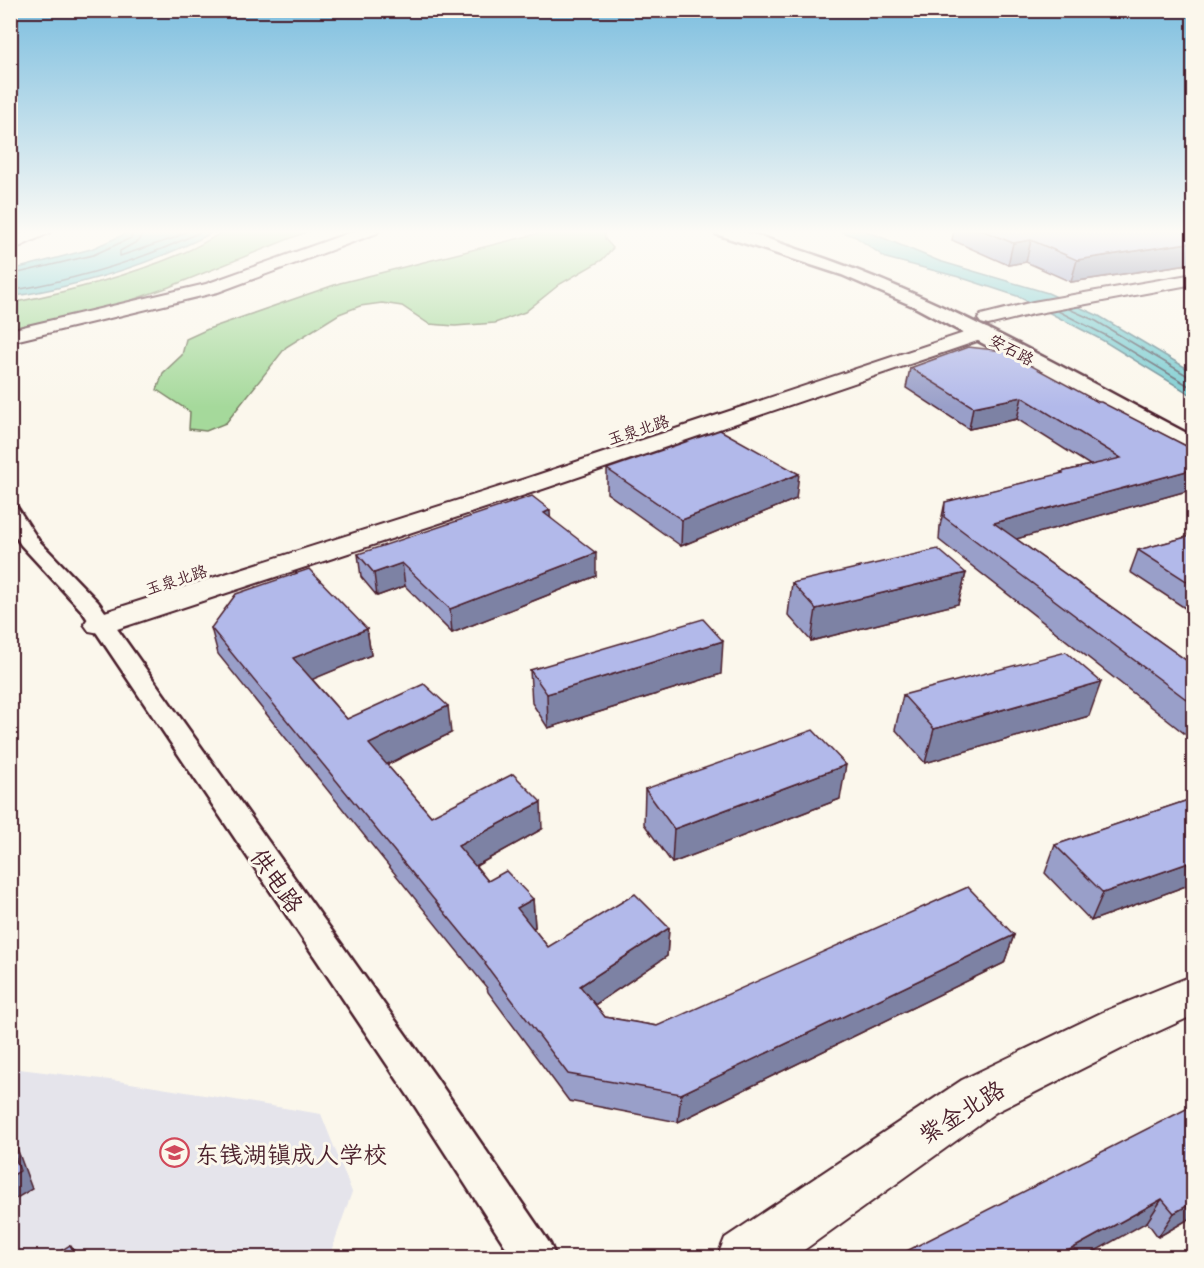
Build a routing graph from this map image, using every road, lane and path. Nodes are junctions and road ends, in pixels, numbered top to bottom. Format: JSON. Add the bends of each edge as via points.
{"nodes":[{"id":1,"x":177,"y":289,"type":"edge"},
{"id":2,"x":207,"y":289,"type":"edge"},
{"id":3,"x":890,"y":289,"type":"edge"},
{"id":4,"x":914,"y":289,"type":"edge"},
{"id":5,"x":1150,"y":289,"type":"edge"},
{"id":6,"x":1186,"y":289,"type":"edge"},
{"id":7,"x":1086,"y":304,"type":"junction"},
{"id":8,"x":985,"y":326,"type":"junction"},
{"id":9,"x":10,"y":330,"type":"edge"},
{"id":10,"x":10,"y":336,"type":"edge"},
{"id":11,"x":1194,"y":432,"type":"edge"},
{"id":12,"x":1194,"y":447,"type":"edge"},
{"id":13,"x":10,"y":511,"type":"edge"},
{"id":14,"x":95,"y":615,"type":"junction"},
{"id":15,"x":1194,"y":994,"type":"edge"},
{"id":16,"x":536,"y":1257,"type":"edge"},
{"id":17,"x":745,"y":1257,"type":"edge"}],
"edges":[{"from":1,"to":9,"type":"street"},
{"from":2,"to":10,"type":"street"},
{"from":3,"to":8,"type":"main road","name":"安石路"},
{"from":4,"to":8,"type":"main road","name":"安石路"},
{"from":5,"to":7,"type":"street","name":"玉泉北路"},
{"from":6,"to":7,"type":"street","name":"玉泉北路"},
{"from":7,"to":8,"type":"street","name":"玉泉北路"},
{"from":8,"to":11,"type":"main road","name":"安石路"},
{"from":8,"to":12,"type":"main road","name":"安石路"},
{"from":8,"to":14,"type":"street","name":"玉泉北路","via":[[534,484]]},
{"from":13,"to":14,"type":"street","name":"供电路","via":[[31,545]]},
{"from":14,"to":16,"type":"street","name":"供电路"},
{"from":15,"to":17,"type":"street","name":"紫金北路","via":[[979,1096]]}]}
